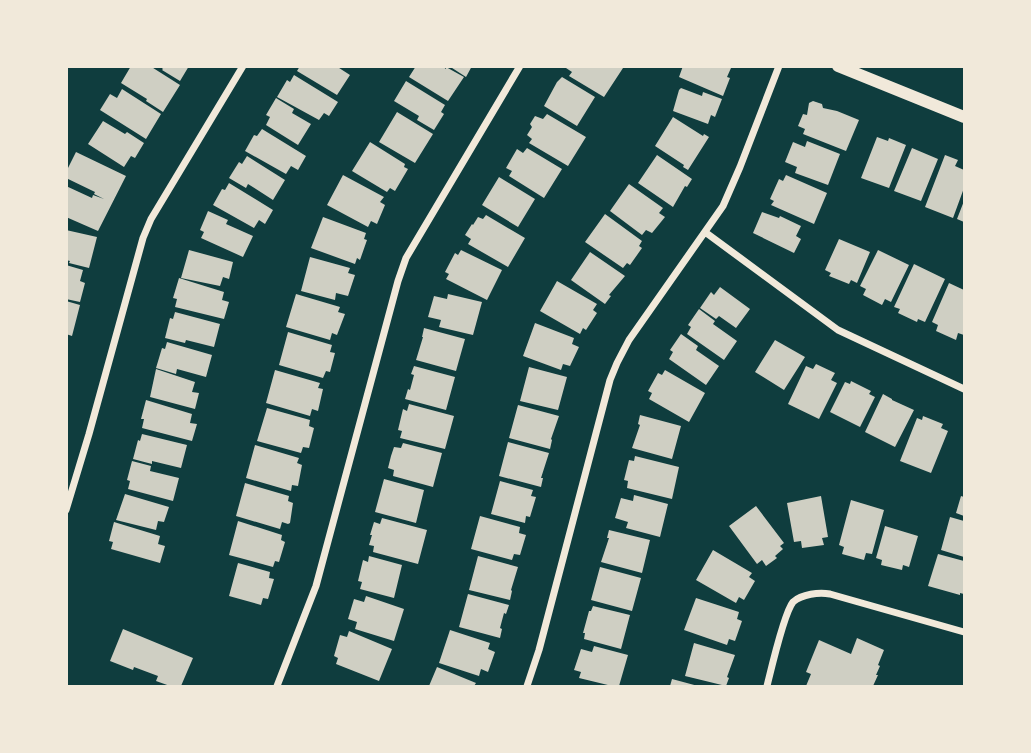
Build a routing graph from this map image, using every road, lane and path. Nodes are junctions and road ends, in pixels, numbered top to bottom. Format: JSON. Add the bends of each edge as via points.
{"nodes":[{"id":1,"x":243,"y":66,"type":"edge"},
{"id":2,"x":520,"y":66,"type":"edge"},
{"id":3,"x":779,"y":66,"type":"edge"},
{"id":4,"x":838,"y":66,"type":"edge"},
{"id":5,"x":964,"y":117,"type":"edge"},
{"id":6,"x":705,"y":232,"type":"junction"},
{"id":7,"x":964,"y":389,"type":"edge"},
{"id":8,"x":66,"y":510,"type":"edge"},
{"id":9,"x":964,"y":632,"type":"edge"},
{"id":10,"x":277,"y":687,"type":"edge"},
{"id":11,"x":527,"y":687,"type":"edge"},
{"id":12,"x":767,"y":687,"type":"edge"}],
"edges":[{"from":1,"to":8,"type":"street","via":[[143,238]]},
{"from":2,"to":10,"type":"street","via":[[406,258],[316,586]]},
{"from":3,"to":6,"type":"street","via":[[732,186]]},
{"from":4,"to":5,"type":"street"},
{"from":6,"to":7,"type":"street","via":[[838,330]]},
{"from":6,"to":11,"type":"street","via":[[629,340],[610,380]]},
{"from":9,"to":12,"type":"street","via":[[815,592],[794,602]]}]}
